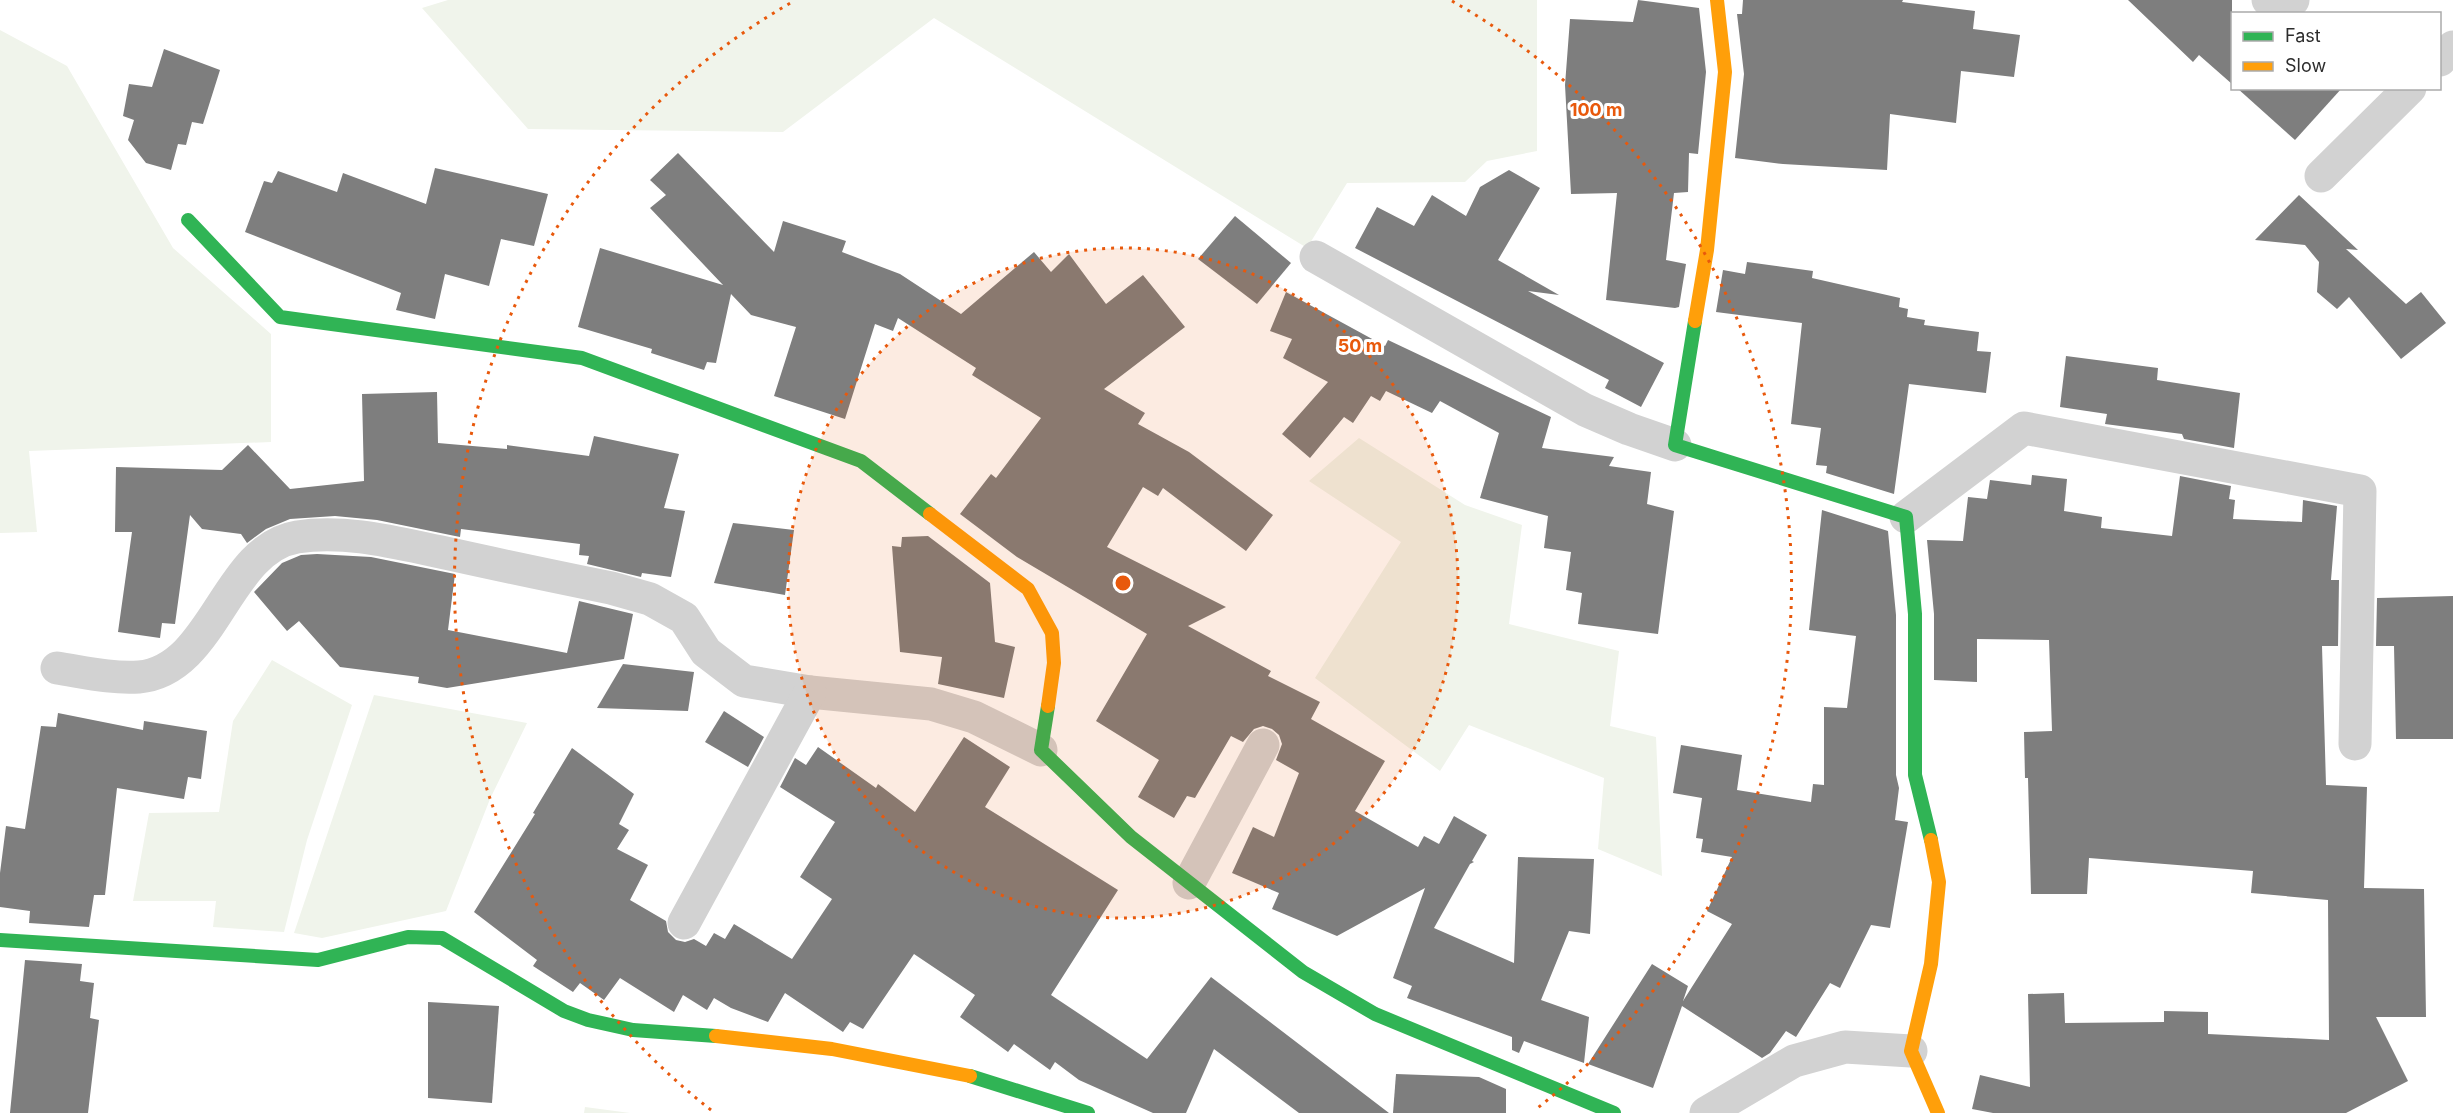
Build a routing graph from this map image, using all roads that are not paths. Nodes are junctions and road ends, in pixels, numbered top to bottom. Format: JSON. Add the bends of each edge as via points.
{"nodes":[{"id":1,"x":1717,"y":0,"type":"edge"},
{"id":2,"x":2268,"y":0,"type":"edge"},
{"id":3,"x":2293,"y":0,"type":"edge"},
{"id":4,"x":2453,"y":47,"type":"edge"},
{"id":5,"x":2441,"y":58,"type":"edge"},
{"id":6,"x":2408,"y":90,"type":"edge"},
{"id":7,"x":2321,"y":177,"type":"dead end"},
{"id":8,"x":188,"y":220,"type":"dead end"},
{"id":9,"x":1316,"y":257,"type":"dead end"},
{"id":10,"x":1675,"y":445,"type":"junction"},
{"id":11,"x":1906,"y":517,"type":"junction"},
{"id":12,"x":57,"y":668,"type":"dead end"},
{"id":13,"x":810,"y":692,"type":"junction"},
{"id":14,"x":2355,"y":744,"type":"dead end"},
{"id":15,"x":1263,"y":745,"type":"dead end"},
{"id":16,"x":1041,"y":750,"type":"junction"},
{"id":17,"x":1189,"y":883,"type":"junction"},
{"id":18,"x":684,"y":923,"type":"dead end"},
{"id":19,"x":0,"y":940,"type":"edge"},
{"id":20,"x":1911,"y":1051,"type":"junction"},
{"id":21,"x":1088,"y":1113,"type":"edge"},
{"id":22,"x":1614,"y":1113,"type":"edge"},
{"id":23,"x":1706,"y":1113,"type":"edge"},
{"id":24,"x":1938,"y":1113,"type":"edge"}],
"edges":[{"from":1,"to":10,"type":"street","via":[[1725,72],[1707,250]]},
{"from":2,"to":3,"type":"street","via":[[2280,12]]},
{"from":4,"to":5,"type":"street"},
{"from":6,"to":7,"type":"street"},
{"from":8,"to":16,"type":"street","via":[[279,317],[582,358],[861,461],[1028,589],[1052,633],[1054,663]]},
{"from":9,"to":10,"type":"street","via":[[1585,410]]},
{"from":10,"to":11,"type":"street"},
{"from":11,"to":14,"type":"street","via":[[2024,428],[2360,491]]},
{"from":11,"to":20,"type":"street","via":[[1915,614],[1915,775],[1939,882],[1931,964]]},
{"from":12,"to":13,"type":"street","via":[[139,677],[167,669],[199,641],[229,591],[264,552],[295,537],[363,536],[650,599],[684,618],[706,652],[744,681]]},
{"from":13,"to":16,"type":"street","via":[[931,704],[974,717]]},
{"from":13,"to":18,"type":"street"},
{"from":15,"to":17,"type":"street"},
{"from":16,"to":17,"type":"street","via":[[1131,837]]},
{"from":17,"to":22,"type":"street","via":[[1303,972],[1375,1014]]},
{"from":19,"to":21,"type":"street","via":[[318,960],[408,937],[442,938],[585,1020],[648,1034],[744,1038],[851,1053],[958,1074]]},
{"from":20,"to":23,"type":"street","via":[[1845,1047],[1794,1061]]},
{"from":20,"to":24,"type":"street"}]}
